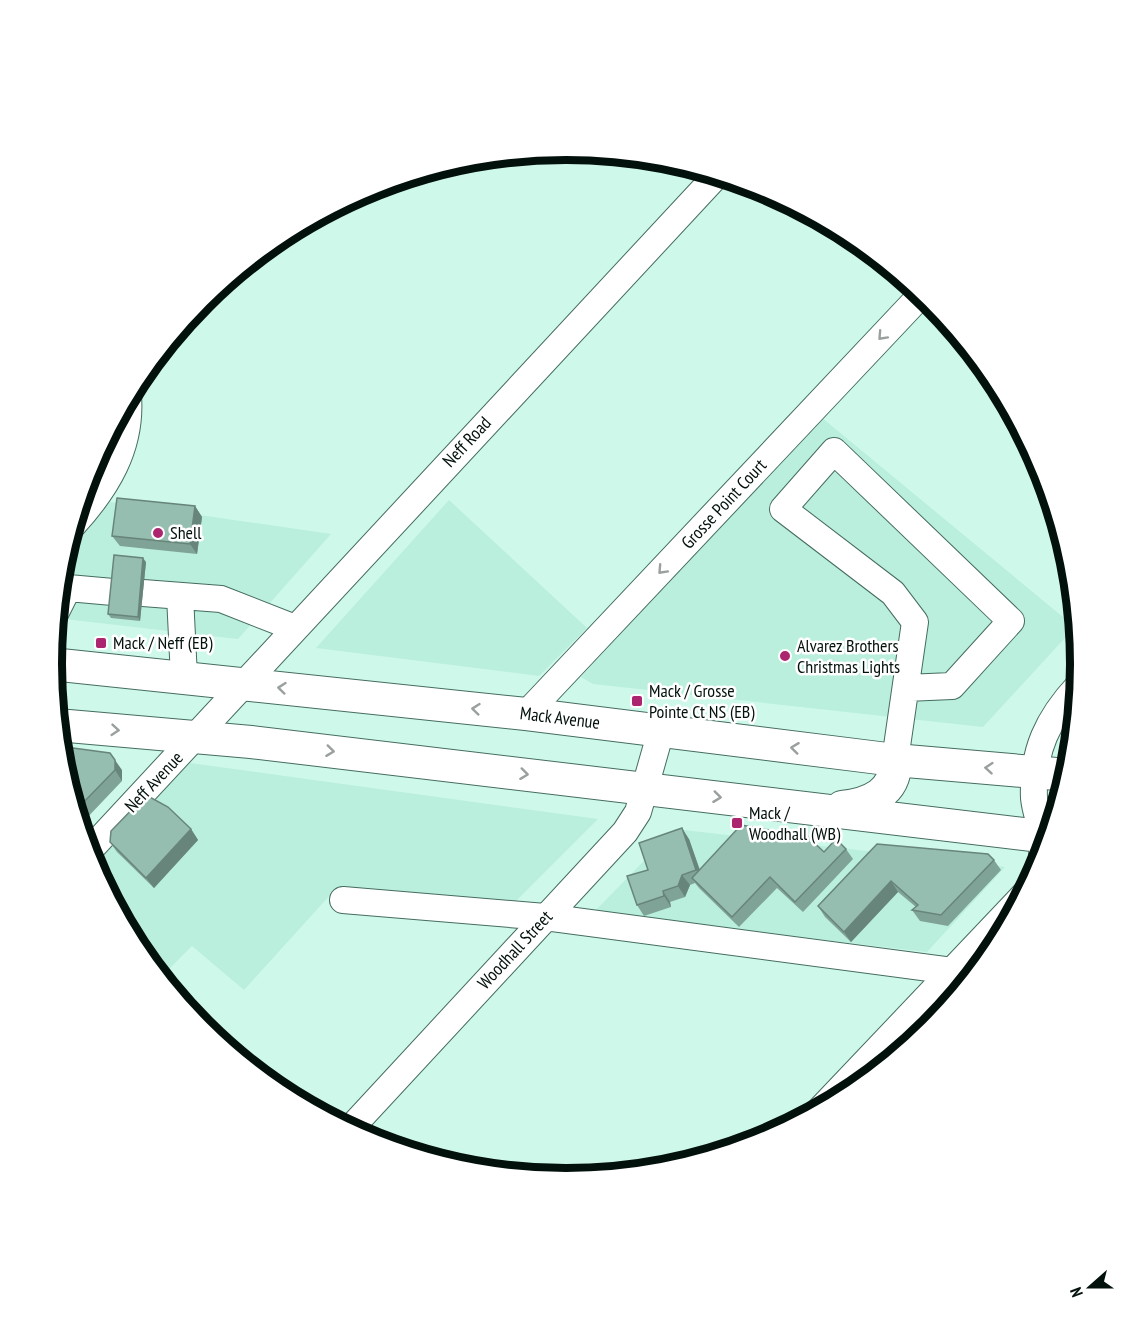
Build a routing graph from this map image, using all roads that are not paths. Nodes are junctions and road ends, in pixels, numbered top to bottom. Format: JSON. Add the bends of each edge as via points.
{"nodes":[{"id":1,"x":711,"y":181,"type":"edge"},
{"id":2,"x":916,"y":301,"type":"edge"},
{"id":3,"x":127,"y":415,"type":"edge"},
{"id":4,"x":114,"y":440,"type":"edge"},
{"id":5,"x":114,"y":441,"type":"edge"},
{"id":6,"x":85,"y":512,"type":"edge"},
{"id":7,"x":68,"y":589,"type":"edge"},
{"id":8,"x":113,"y":591,"type":"edge"},
{"id":9,"x":143,"y":594,"type":"edge"},
{"id":10,"x":180,"y":596,"type":"junction"},
{"id":11,"x":295,"y":628,"type":"junction"},
{"id":12,"x":62,"y":665,"type":"edge"},
{"id":13,"x":184,"y":677,"type":"junction"},
{"id":14,"x":243,"y":684,"type":"junction"},
{"id":15,"x":906,"y":688,"type":"junction"},
{"id":16,"x":1069,"y":695,"type":"edge"},
{"id":17,"x":219,"y":711,"type":"joint"},
{"id":18,"x":526,"y":714,"type":"junction"},
{"id":19,"x":66,"y":726,"type":"edge"},
{"id":20,"x":196,"y":737,"type":"junction"},
{"id":21,"x":658,"y":743,"type":"junction"},
{"id":22,"x":895,"y":760,"type":"junction"},
{"id":23,"x":1057,"y":779,"type":"edge"},
{"id":24,"x":1035,"y":785,"type":"junction"},
{"id":25,"x":646,"y":789,"type":"junction"},
{"id":26,"x":830,"y":809,"type":"junction"},
{"id":27,"x":1042,"y":832,"type":"edge"},
{"id":28,"x":1037,"y":844,"type":"edge"},
{"id":29,"x":95,"y":845,"type":"edge"},
{"id":30,"x":343,"y":900,"type":"dead end"},
{"id":31,"x":546,"y":917,"type":"junction"},
{"id":32,"x":989,"y":939,"type":"edge"},
{"id":33,"x":963,"y":972,"type":"edge"},
{"id":34,"x":850,"y":1081,"type":"edge"},
{"id":35,"x":356,"y":1123,"type":"edge"}],
"edges":[{"from":1,"to":11,"type":"street","name":"Neff Road"},
{"from":2,"to":18,"type":"street","name":"Grosse Point Court","one_way":true},
{"from":3,"to":4,"type":"street","via":[[127,431]]},
{"from":5,"to":6,"type":"street","via":[[109,482]]},
{"from":7,"to":8,"type":"street"},
{"from":9,"to":10,"type":"street"},
{"from":10,"to":11,"type":"street","via":[[221,599]]},
{"from":10,"to":13,"type":"street"},
{"from":11,"to":14,"type":"street","name":"Neff Road"},
{"from":12,"to":13,"type":"main road","name":"Mack Avenue"},
{"from":13,"to":14,"type":"main road","name":"Mack Avenue"},
{"from":14,"to":17,"type":"street","name":"Neff Road"},
{"from":18,"to":14,"type":"main road","name":"Mack Avenue","one_way":true},
{"from":15,"to":15,"type":"street","via":[[915,622],[893,593],[783,509],[834,451],[1011,621],[952,686]]},
{"from":15,"to":22,"type":"street"},
{"from":16,"to":24,"type":"street","via":[[1047,726]]},
{"from":17,"to":20,"type":"street","name":"Neff Avenue"},
{"from":18,"to":21,"type":"main road","name":"Mack Avenue"},
{"from":19,"to":20,"type":"main road","one_way":true},
{"from":20,"to":25,"type":"main road","one_way":true},
{"from":20,"to":29,"type":"street","name":"Neff Avenue"},
{"from":22,"to":21,"type":"main road","name":"Mack Avenue","one_way":true},
{"from":21,"to":25,"type":"street","name":"Woodhall Street"},
{"from":24,"to":22,"type":"main road","name":"Mack Avenue","one_way":true},
{"from":22,"to":26,"type":"main road","via":[[894,774],[876,798]]},
{"from":23,"to":24,"type":"main road","name":"Mack Avenue"},
{"from":24,"to":27,"type":"street"},
{"from":25,"to":26,"type":"main road","one_way":true},
{"from":25,"to":31,"type":"street","name":"Woodhall Street","via":[[625,832]]},
{"from":26,"to":28,"type":"main road"},
{"from":30,"to":31,"type":"street"},
{"from":31,"to":33,"type":"street"},
{"from":31,"to":35,"type":"street","name":"Woodhall Street"},
{"from":32,"to":33,"type":"street"},
{"from":33,"to":34,"type":"street"}]}
